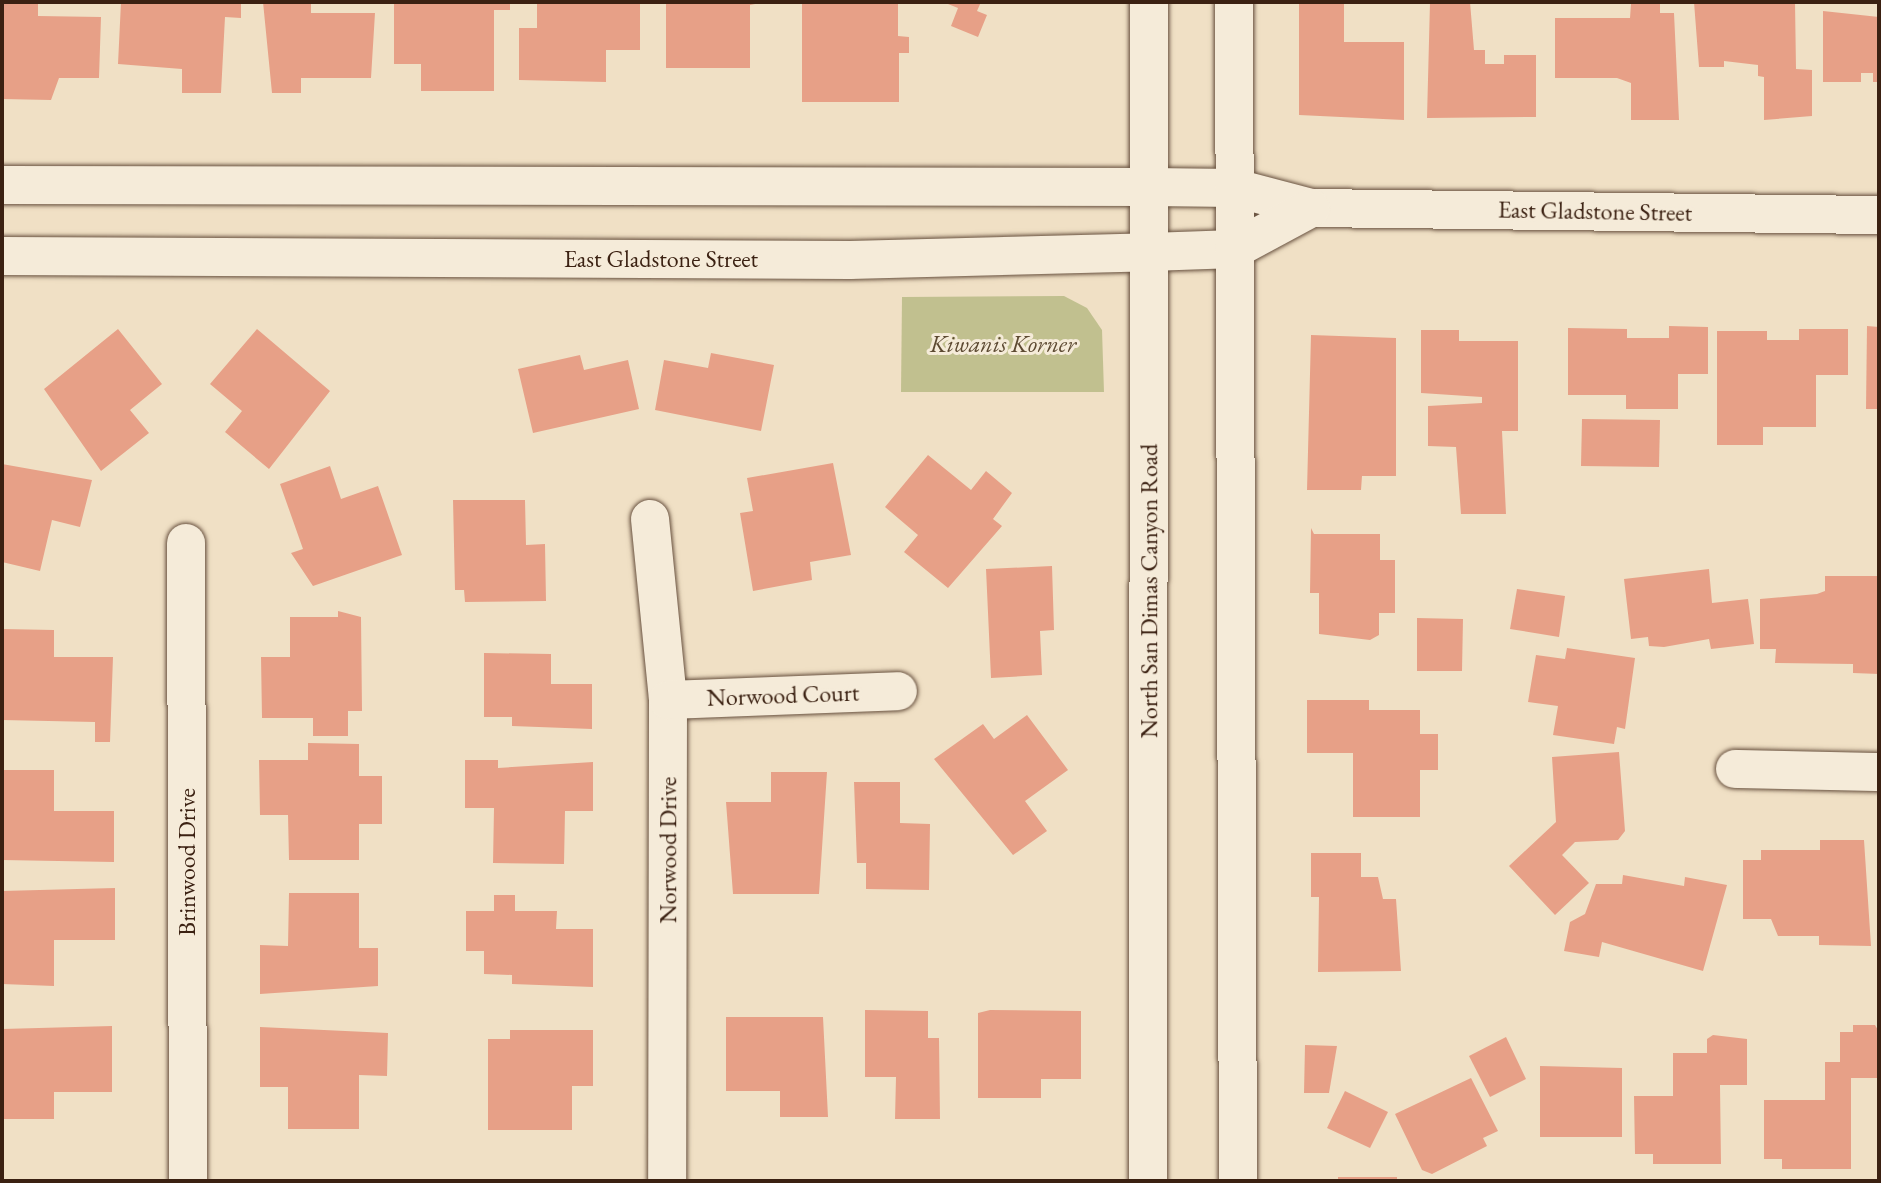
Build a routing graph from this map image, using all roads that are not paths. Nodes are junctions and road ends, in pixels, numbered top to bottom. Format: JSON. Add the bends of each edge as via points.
{"nodes":[{"id":1,"x":1149,"y":2,"type":"edge"},
{"id":2,"x":1234,"y":2,"type":"edge"},
{"id":3,"x":2,"y":185,"type":"edge"},
{"id":4,"x":1150,"y":187,"type":"junction"},
{"id":5,"x":1235,"y":188,"type":"junction"},
{"id":6,"x":1311,"y":208,"type":"junction"},
{"id":7,"x":1879,"y":215,"type":"edge"},
{"id":8,"x":1234,"y":248,"type":"junction"},
{"id":9,"x":1150,"y":252,"type":"junction"},
{"id":10,"x":2,"y":256,"type":"edge"},
{"id":11,"x":650,"y":519,"type":"dead end"},
{"id":12,"x":186,"y":543,"type":"dead end"},
{"id":13,"x":898,"y":691,"type":"dead end"},
{"id":14,"x":668,"y":699,"type":"junction"},
{"id":15,"x":1735,"y":769,"type":"dead end"},
{"id":16,"x":1879,"y":772,"type":"edge"},
{"id":17,"x":188,"y":1181,"type":"edge"},
{"id":18,"x":667,"y":1181,"type":"edge"},
{"id":19,"x":1148,"y":1181,"type":"edge"},
{"id":20,"x":1238,"y":1181,"type":"edge"}],
"edges":[{"from":1,"to":4,"type":"street","name":"North San Dimas Canyon Road"},
{"from":2,"to":5,"type":"street"},
{"from":3,"to":4,"type":"street","name":"East Gladstone Street"},
{"from":4,"to":5,"type":"street","name":"East Gladstone Street"},
{"from":4,"to":9,"type":"street","name":"North San Dimas Canyon Road"},
{"from":5,"to":6,"type":"street","name":"East Gladstone Street"},
{"from":5,"to":8,"type":"street"},
{"from":6,"to":7,"type":"street","name":"East Gladstone Street"},
{"from":6,"to":8,"type":"street","name":"East Gladstone Street"},
{"from":8,"to":9,"type":"street","name":"East Gladstone Street"},
{"from":8,"to":20,"type":"street"},
{"from":9,"to":10,"type":"street","name":"East Gladstone Street","via":[[850,260]]},
{"from":9,"to":19,"type":"street","name":"North San Dimas Canyon Road"},
{"from":11,"to":14,"type":"street","name":"Norwood Drive"},
{"from":12,"to":17,"type":"street","name":"Brinwood Drive"},
{"from":13,"to":14,"type":"street","name":"Norwood Court"},
{"from":14,"to":18,"type":"street","name":"Norwood Drive"},
{"from":15,"to":16,"type":"street"}]}
